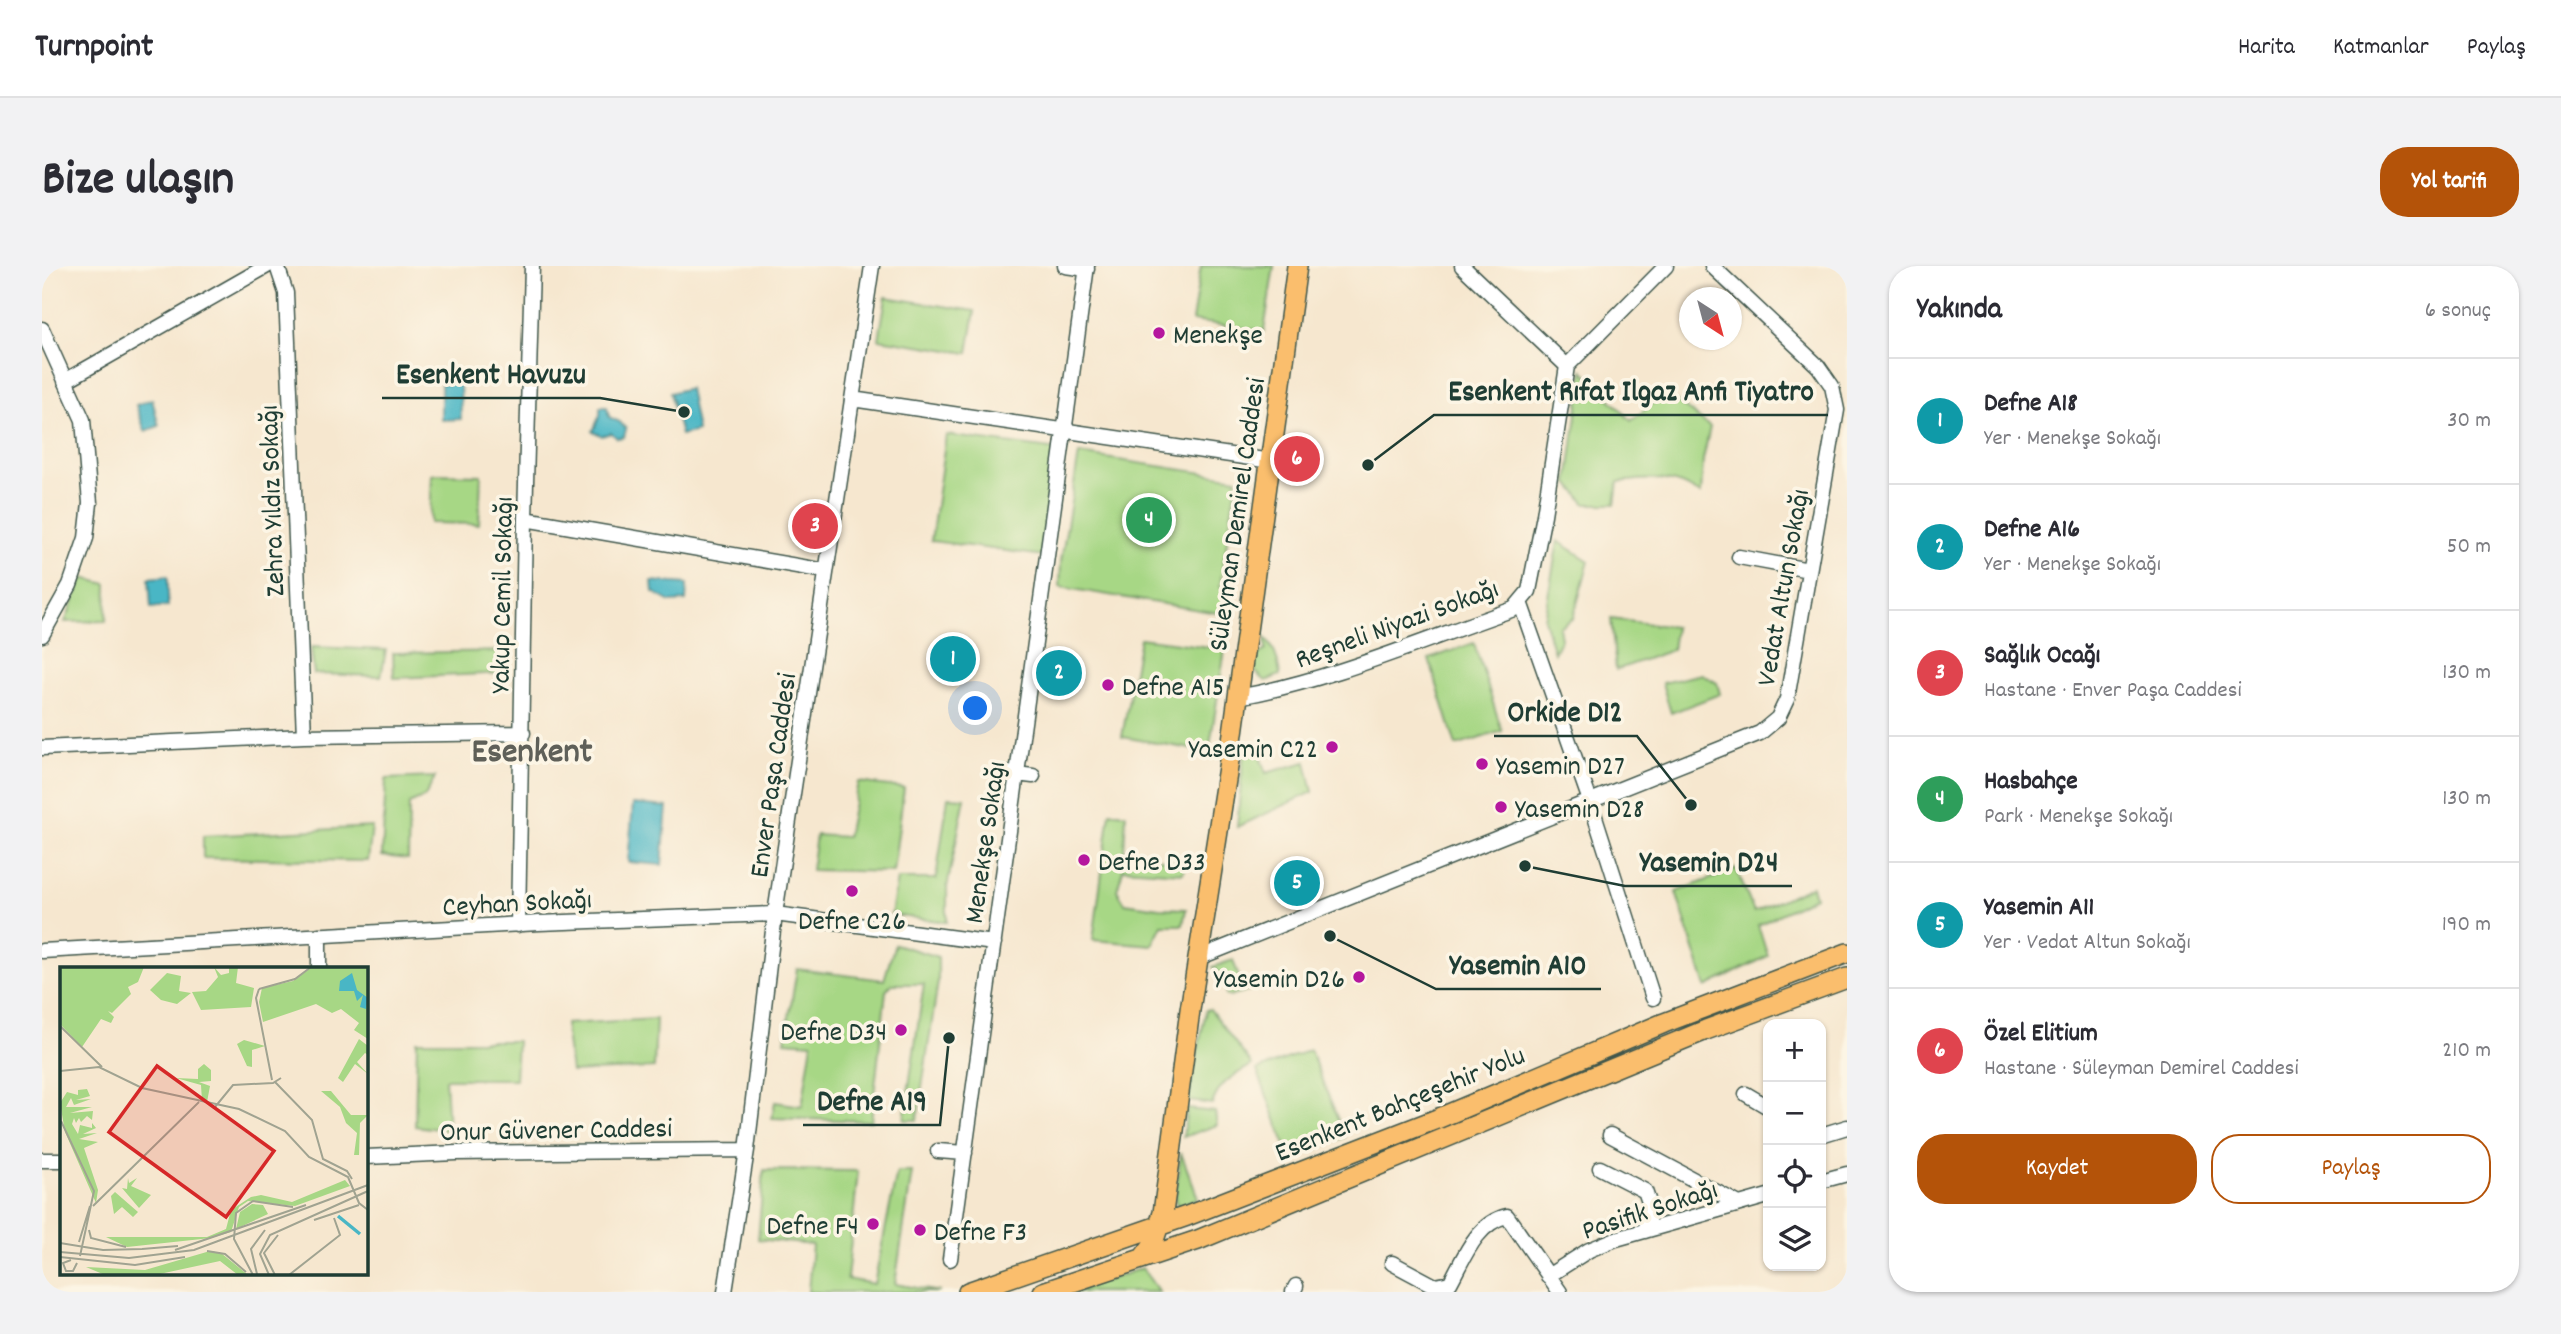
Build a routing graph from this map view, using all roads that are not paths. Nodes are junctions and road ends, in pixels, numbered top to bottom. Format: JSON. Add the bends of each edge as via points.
{"nodes":[{"id":1,"x":267,"y":266,"type":"edge"},
{"id":2,"x":277,"y":266,"type":"edge"},
{"id":3,"x":532,"y":266,"type":"edge"},
{"id":4,"x":872,"y":266,"type":"edge"},
{"id":5,"x":1065,"y":266,"type":"edge"},
{"id":6,"x":1297,"y":266,"type":"edge"},
{"id":7,"x":1462,"y":266,"type":"edge"},
{"id":8,"x":1665,"y":266,"type":"edge"},
{"id":9,"x":1712,"y":266,"type":"edge"},
{"id":10,"x":1087,"y":267,"type":"edge"},
{"id":11,"x":42,"y":329,"type":"edge"},
{"id":12,"x":1567,"y":366,"type":"junction"},
{"id":13,"x":65,"y":381,"type":"junction"},
{"id":14,"x":1847,"y":386,"type":"edge"},
{"id":15,"x":852,"y":399,"type":"junction"},
{"id":16,"x":1835,"y":399,"type":"junction"},
{"id":17,"x":1064,"y":430,"type":"junction"},
{"id":18,"x":1271,"y":461,"type":"junction"},
{"id":19,"x":525,"y":519,"type":"junction"},
{"id":20,"x":1739,"y":558,"type":"dead end"},
{"id":21,"x":1809,"y":570,"type":"junction"},
{"id":22,"x":826,"y":571,"type":"junction"},
{"id":23,"x":1520,"y":602,"type":"junction"},
{"id":24,"x":42,"y":635,"type":"edge"},
{"id":25,"x":1238,"y":697,"type":"junction"},
{"id":26,"x":523,"y":733,"type":"junction"},
{"id":27,"x":304,"y":736,"type":"junction"},
{"id":28,"x":42,"y":748,"type":"edge"},
{"id":29,"x":999,"y":772,"type":"dead end"},
{"id":30,"x":1016,"y":774,"type":"junction"},
{"id":31,"x":1033,"y":776,"type":"dead end"},
{"id":32,"x":1590,"y":801,"type":"junction"},
{"id":33,"x":775,"y":914,"type":"junction"},
{"id":34,"x":518,"y":925,"type":"junction"},
{"id":35,"x":319,"y":935,"type":"junction"},
{"id":36,"x":994,"y":943,"type":"junction"},
{"id":37,"x":42,"y":951,"type":"edge"},
{"id":38,"x":1842,"y":954,"type":"edge"},
{"id":39,"x":1198,"y":958,"type":"junction"},
{"id":40,"x":318,"y":967,"type":"edge"},
{"id":41,"x":1847,"y":978,"type":"edge"},
{"id":42,"x":1653,"y":998,"type":"dead end"},
{"id":43,"x":1746,"y":1094,"type":"dead end"},
{"id":44,"x":1763,"y":1104,"type":"edge"},
{"id":45,"x":1847,"y":1127,"type":"edge"},
{"id":46,"x":1826,"y":1133,"type":"edge"},
{"id":47,"x":1610,"y":1135,"type":"dead end"},
{"id":48,"x":747,"y":1150,"type":"junction"},
{"id":49,"x":938,"y":1151,"type":"dead end"},
{"id":50,"x":965,"y":1153,"type":"junction"},
{"id":51,"x":368,"y":1157,"type":"edge"},
{"id":52,"x":42,"y":1160,"type":"edge"},
{"id":53,"x":60,"y":1160,"type":"edge"},
{"id":54,"x":1600,"y":1168,"type":"dead end"},
{"id":55,"x":1847,"y":1174,"type":"edge"},
{"id":56,"x":1826,"y":1180,"type":"edge"},
{"id":57,"x":1763,"y":1197,"type":"edge"},
{"id":58,"x":1739,"y":1204,"type":"junction"},
{"id":59,"x":1160,"y":1227,"type":"junction"},
{"id":60,"x":1645,"y":1231,"type":"junction"},
{"id":61,"x":1188,"y":1243,"type":"junction"},
{"id":62,"x":1143,"y":1258,"type":"junction"},
{"id":63,"x":950,"y":1259,"type":"dead end"},
{"id":64,"x":1392,"y":1263,"type":"dead end"},
{"id":65,"x":1548,"y":1276,"type":"junction"},
{"id":66,"x":725,"y":1292,"type":"edge"},
{"id":67,"x":968,"y":1292,"type":"edge"},
{"id":68,"x":1043,"y":1292,"type":"edge"},
{"id":69,"x":1560,"y":1292,"type":"edge"}],
"edges":[{"from":1,"to":13,"type":"street"},
{"from":2,"to":27,"type":"street","name":"Zehra Yıldız Sokağı","via":[[286,293]]},
{"from":3,"to":19,"type":"street","name":"Yakup Cemil Sokağı"},
{"from":4,"to":15,"type":"street","name":"Enver Paşa Caddesi"},
{"from":5,"to":10,"type":"street"},
{"from":6,"to":18,"type":"main road","name":"Süleyman Demirel Caddesi"},
{"from":7,"to":12,"type":"street"},
{"from":8,"to":12,"type":"street"},
{"from":9,"to":16,"type":"street","name":"Vedat Altun Sokağı","via":[[1818,366]]},
{"from":10,"to":17,"type":"street","name":"Menekşe Sokağı"},
{"from":11,"to":13,"type":"street"},
{"from":12,"to":23,"type":"street","name":"Reşneli Niyazi Sokağı","via":[[1529,591]]},
{"from":13,"to":24,"type":"street","via":[[83,420],[90,503],[86,538],[71,585]]},
{"from":14,"to":16,"type":"street"},
{"from":15,"to":17,"type":"street"},
{"from":15,"to":22,"type":"street","name":"Enver Paşa Caddesi"},
{"from":16,"to":21,"type":"street","name":"Vedat Altun Sokağı","via":[[1820,551]]},
{"from":17,"to":18,"type":"street"},
{"from":17,"to":30,"type":"street","name":"Menekşe Sokağı"},
{"from":18,"to":25,"type":"main road","name":"Süleyman Demirel Caddesi"},
{"from":19,"to":22,"type":"street"},
{"from":19,"to":26,"type":"street","name":"Yakup Cemil Sokağı"},
{"from":20,"to":21,"type":"street"},
{"from":21,"to":32,"type":"street","name":"Vedat Altun Sokağı","via":[[1787,699],[1777,718],[1760,733]]},
{"from":22,"to":33,"type":"street","name":"Enver Paşa Caddesi"},
{"from":23,"to":25,"type":"street","name":"Reşneli Niyazi Sokağı","via":[[1514,609],[1337,672]]},
{"from":23,"to":32,"type":"street"},
{"from":25,"to":39,"type":"main road","name":"Süleyman Demirel Caddesi"},
{"from":26,"to":27,"type":"street"},
{"from":26,"to":34,"type":"street","name":"Yakup Cemil Sokağı"},
{"from":27,"to":28,"type":"street"},
{"from":29,"to":30,"type":"street"},
{"from":30,"to":31,"type":"street"},
{"from":30,"to":36,"type":"street","name":"Menekşe Sokağı"},
{"from":32,"to":39,"type":"street","name":"Vedat Altun Sokağı"},
{"from":32,"to":42,"type":"street"},
{"from":33,"to":34,"type":"street","name":"Ceyhan Sokağı"},
{"from":33,"to":36,"type":"street","name":"Ceyhan Sokağı"},
{"from":33,"to":48,"type":"street","name":"Enver Paşa Caddesi"},
{"from":34,"to":35,"type":"street","name":"Ceyhan Sokağı"},
{"from":35,"to":37,"type":"street","name":"Ceyhan Sokağı"},
{"from":35,"to":40,"type":"street"},
{"from":36,"to":50,"type":"street","name":"Menekşe Sokağı"},
{"from":38,"to":41,"type":"main road"},
{"from":38,"to":59,"type":"main road","name":"Esenkent Bahçeşehir Yolu"},
{"from":39,"to":59,"type":"main road","name":"Süleyman Demirel Caddesi"},
{"from":41,"to":61,"type":"main road","name":"Esenkent Bahçeşehir Yolu","via":[[1706,1030]]},
{"from":43,"to":44,"type":"street"},
{"from":45,"to":46,"type":"street"},
{"from":47,"to":58,"type":"street"},
{"from":48,"to":51,"type":"street","name":"Onur Güvener Caddesi"},
{"from":48,"to":66,"type":"street","name":"Enver Paşa Caddesi"},
{"from":49,"to":50,"type":"street"},
{"from":50,"to":63,"type":"street","name":"Menekşe Sokağı"},
{"from":52,"to":53,"type":"street"},
{"from":54,"to":60,"type":"street","via":[[1645,1191],[1651,1208]]},
{"from":55,"to":56,"type":"street"},
{"from":57,"to":58,"type":"street","name":"Pasifik Sokağı"},
{"from":58,"to":60,"type":"street","name":"Pasifik Sokağı"},
{"from":59,"to":61,"type":"main road","via":[[1168,1237]]},
{"from":59,"to":62,"type":"main road"},
{"from":59,"to":67,"type":"main road","name":"Esenkent Bahçeşehir Yolu"},
{"from":60,"to":65,"type":"street","name":"Pasifik Sokağı","via":[[1589,1250]]},
{"from":61,"to":62,"type":"main road","name":"Esenkent Bahçeşehir Yolu"},
{"from":62,"to":68,"type":"main road","name":"Esenkent Bahçeşehir Yolu"},
{"from":64,"to":65,"type":"street","via":[[1435,1286],[1450,1283],[1479,1232],[1507,1216]]},
{"from":65,"to":69,"type":"street"}]}
